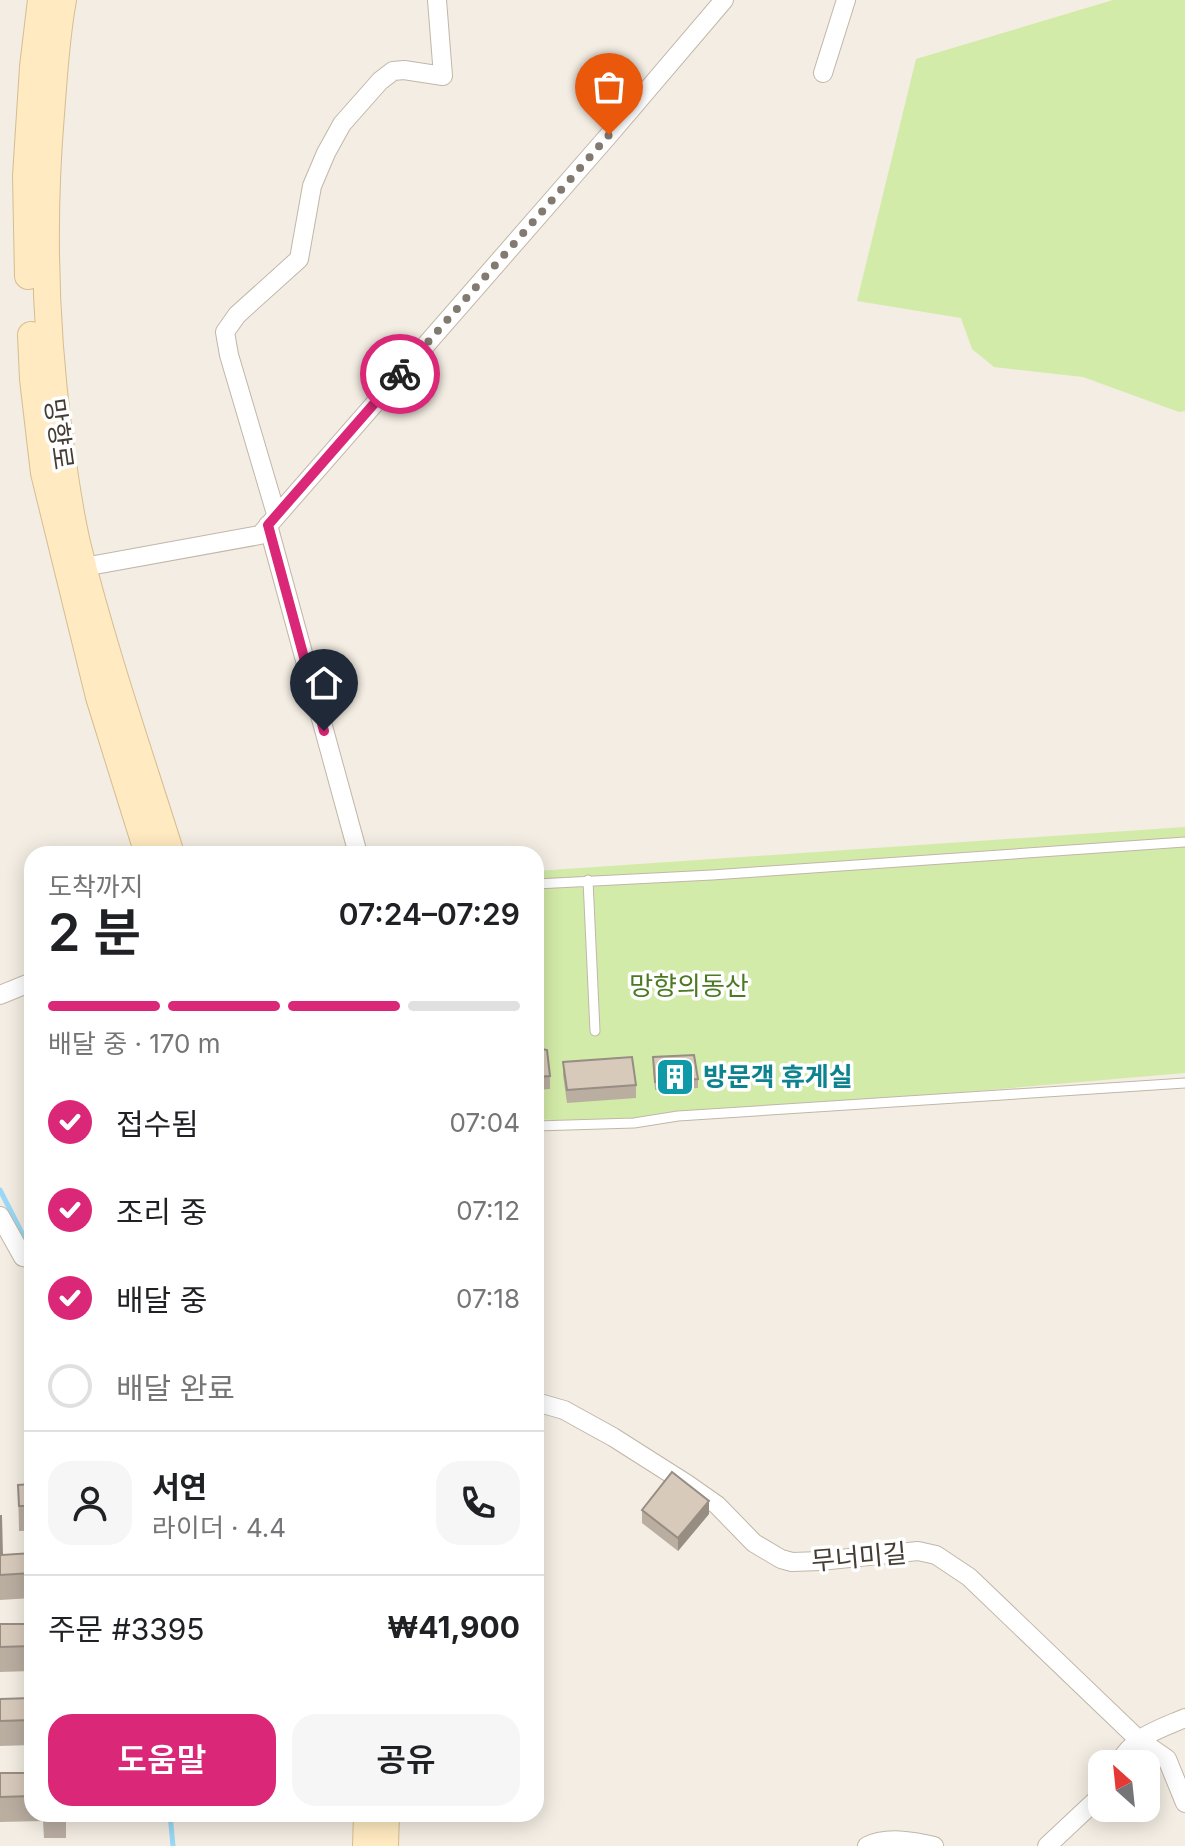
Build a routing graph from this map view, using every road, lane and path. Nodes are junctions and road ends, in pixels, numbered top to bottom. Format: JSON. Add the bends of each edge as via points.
{"nodes":[{"id":1,"x":41,"y":0,"type":"edge"},
{"id":2,"x":63,"y":0,"type":"edge"},
{"id":3,"x":437,"y":0,"type":"edge"},
{"id":4,"x":724,"y":0,"type":"edge"},
{"id":5,"x":846,"y":0,"type":"edge"},
{"id":6,"x":823,"y":73,"type":"dead end"},
{"id":7,"x":272,"y":519,"type":"junction"},
{"id":8,"x":75,"y":568,"type":"junction"},
{"id":9,"x":1185,"y":842,"type":"edge"},
{"id":10,"x":146,"y":846,"type":"edge"},
{"id":11,"x":168,"y":846,"type":"edge"},
{"id":12,"x":356,"y":846,"type":"edge"},
{"id":13,"x":588,"y":880,"type":"junction"},
{"id":14,"x":544,"y":883,"type":"edge"},
{"id":15,"x":24,"y":985,"type":"edge"},
{"id":16,"x":0,"y":995,"type":"edge"},
{"id":17,"x":595,"y":1031,"type":"dead end"},
{"id":18,"x":1185,"y":1083,"type":"edge"},
{"id":19,"x":544,"y":1126,"type":"edge"},
{"id":20,"x":0,"y":1216,"type":"edge"},
{"id":21,"x":24,"y":1257,"type":"edge"},
{"id":22,"x":544,"y":1404,"type":"edge"},
{"id":23,"x":1185,"y":1718,"type":"edge"},
{"id":24,"x":1138,"y":1739,"type":"junction"},
{"id":25,"x":1128,"y":1750,"type":"edge"},
{"id":26,"x":1185,"y":1803,"type":"edge"},
{"id":27,"x":1088,"y":1808,"type":"edge"},
{"id":28,"x":367,"y":1822,"type":"edge"},
{"id":29,"x":386,"y":1822,"type":"edge"},
{"id":30,"x":366,"y":1846,"type":"edge"},
{"id":31,"x":385,"y":1846,"type":"edge"},
{"id":32,"x":867,"y":1846,"type":"edge"},
{"id":33,"x":934,"y":1846,"type":"edge"},
{"id":34,"x":1047,"y":1846,"type":"edge"}],
"edges":[{"from":1,"to":8,"type":"main road","name":"망향로","via":[[26,176],[33,379],[44,473]]},
{"from":2,"to":8,"type":"main road","name":"망향로","via":[[48,148],[45,266],[52,385]]},
{"from":3,"to":7,"type":"street","via":[[443,76],[393,71],[342,124],[312,186],[299,259],[225,332]]},
{"from":4,"to":7,"type":"street"},
{"from":5,"to":6,"type":"street"},
{"from":7,"to":8,"type":"street","via":[[260,535]]},
{"from":7,"to":12,"type":"street"},
{"from":8,"to":10,"type":"main road","name":"망향로","via":[[99,697]]},
{"from":8,"to":11,"type":"main road","name":"망향로"},
{"from":9,"to":13,"type":"lane"},
{"from":13,"to":14,"type":"lane"},
{"from":13,"to":17,"type":"lane"},
{"from":15,"to":16,"type":"street"},
{"from":18,"to":19,"type":"lane"},
{"from":20,"to":21,"type":"street"},
{"from":22,"to":24,"type":"street","name":"무너미길","via":[[613,1437],[687,1484],[717,1505],[754,1543],[781,1559],[820,1561],[918,1551],[936,1555],[969,1577]]},
{"from":23,"to":24,"type":"street"},
{"from":24,"to":25,"type":"street"},
{"from":24,"to":26,"type":"street","name":"무너미길","via":[[1167,1759]]},
{"from":27,"to":34,"type":"street"},
{"from":28,"to":30,"type":"main road"},
{"from":29,"to":31,"type":"main road"},
{"from":32,"to":33,"type":"street","via":[[908,1840]]}]}
